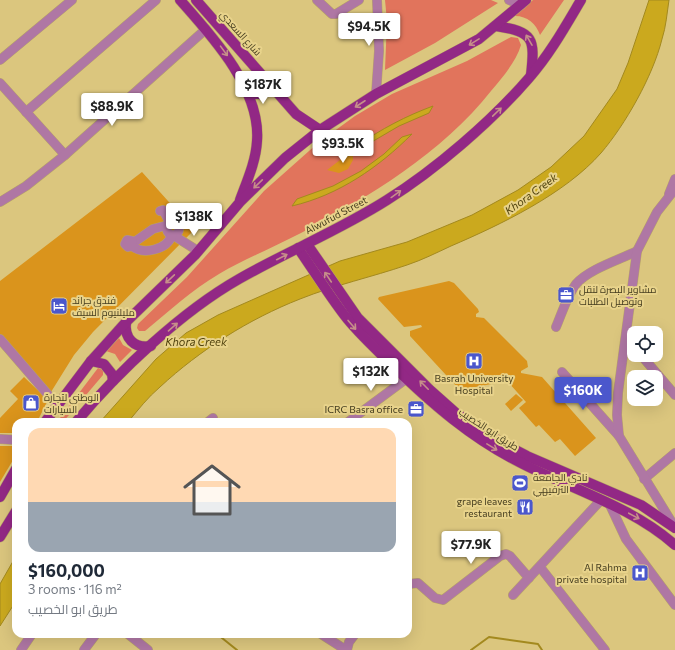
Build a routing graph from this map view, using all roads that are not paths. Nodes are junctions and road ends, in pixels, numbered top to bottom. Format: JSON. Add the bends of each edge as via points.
{"nodes":[{"id":1,"x":72,"y":0,"type":"edge"},
{"id":2,"x":156,"y":0,"type":"edge"},
{"id":3,"x":180,"y":0,"type":"edge"},
{"id":4,"x":196,"y":0,"type":"edge"},
{"id":5,"x":317,"y":0,"type":"edge"},
{"id":6,"x":358,"y":0,"type":"edge"},
{"id":7,"x":377,"y":0,"type":"edge"},
{"id":8,"x":508,"y":0,"type":"edge"},
{"id":9,"x":581,"y":0,"type":"edge"},
{"id":10,"x":524,"y":2,"type":"edge"},
{"id":11,"x":496,"y":26,"type":"junction"},
{"id":12,"x":206,"y":29,"type":"junction"},
{"id":13,"x":0,"y":60,"type":"edge"},
{"id":14,"x":530,"y":77,"type":"junction"},
{"id":15,"x":266,"y":79,"type":"junction"},
{"id":16,"x":0,"y":83,"type":"edge"},
{"id":17,"x":242,"y":84,"type":"junction"},
{"id":18,"x":8,"y":92,"type":"junction"},
{"id":19,"x":376,"y":94,"type":"junction"},
{"id":20,"x":0,"y":98,"type":"edge"},
{"id":21,"x":26,"y":112,"type":"junction"},
{"id":22,"x":320,"y":130,"type":"junction"},
{"id":23,"x":65,"y":155,"type":"junction"},
{"id":24,"x":675,"y":179,"type":"edge"},
{"id":25,"x":672,"y":192,"type":"edge"},
{"id":26,"x":0,"y":202,"type":"edge"},
{"id":27,"x":240,"y":202,"type":"junction"},
{"id":28,"x":160,"y":211,"type":"dead end"},
{"id":29,"x":169,"y":224,"type":"junction"},
{"id":30,"x":174,"y":235,"type":"junction"},
{"id":31,"x":303,"y":246,"type":"junction"},
{"id":32,"x":198,"y":251,"type":"junction"},
{"id":33,"x":636,"y":251,"type":"junction"},
{"id":34,"x":333,"y":292,"type":"junction"},
{"id":35,"x":126,"y":322,"type":"junction"},
{"id":36,"x":556,"y":327,"type":"dead end"},
{"id":37,"x":626,"y":337,"type":"joint"},
{"id":38,"x":0,"y":339,"type":"edge"},
{"id":39,"x":151,"y":346,"type":"junction"},
{"id":40,"x":91,"y":361,"type":"junction"},
{"id":41,"x":648,"y":362,"type":"edge"},
{"id":42,"x":562,"y":372,"type":"dead end"},
{"id":43,"x":406,"y":379,"type":"junction"},
{"id":44,"x":113,"y":381,"type":"junction"},
{"id":45,"x":675,"y":395,"type":"edge"},
{"id":46,"x":57,"y":405,"type":"junction"},
{"id":47,"x":48,"y":418,"type":"edge"},
{"id":48,"x":80,"y":418,"type":"edge"},
{"id":49,"x":353,"y":418,"type":"edge"},
{"id":50,"x":619,"y":436,"type":"junction"},
{"id":51,"x":0,"y":440,"type":"edge"},
{"id":52,"x":12,"y":440,"type":"edge"},
{"id":53,"x":675,"y":453,"type":"edge"},
{"id":54,"x":525,"y":460,"type":"junction"},
{"id":55,"x":12,"y":476,"type":"edge"},
{"id":56,"x":644,"y":479,"type":"junction"},
{"id":57,"x":0,"y":497,"type":"edge"},
{"id":58,"x":606,"y":502,"type":"junction"},
{"id":59,"x":12,"y":518,"type":"edge"},
{"id":60,"x":675,"y":527,"type":"edge"},
{"id":61,"x":0,"y":537,"type":"edge"},
{"id":62,"x":675,"y":545,"type":"edge"},
{"id":63,"x":540,"y":567,"type":"junction"},
{"id":64,"x":529,"y":578,"type":"junction"},
{"id":65,"x":412,"y":584,"type":"edge"},
{"id":66,"x":513,"y":595,"type":"dead end"},
{"id":67,"x":675,"y":605,"type":"edge"},
{"id":68,"x":29,"y":638,"type":"edge"},
{"id":69,"x":93,"y":638,"type":"edge"},
{"id":70,"x":133,"y":638,"type":"edge"},
{"id":71,"x":327,"y":638,"type":"edge"},
{"id":72,"x":352,"y":638,"type":"edge"},
{"id":73,"x":21,"y":650,"type":"edge"},
{"id":74,"x":84,"y":650,"type":"edge"},
{"id":75,"x":148,"y":650,"type":"edge"},
{"id":76,"x":346,"y":650,"type":"edge"},
{"id":77,"x":606,"y":650,"type":"edge"}],
"edges":[{"from":1,"to":13,"type":"street"},
{"from":2,"to":21,"type":"street"},
{"from":3,"to":12,"type":"main road"},
{"from":4,"to":15,"type":"main road","name":"شارع السعدي"},
{"from":5,"to":6,"type":"street","via":[[332,14]]},
{"from":7,"to":19,"type":"street","via":[[379,51]]},
{"from":8,"to":10,"type":"street"},
{"from":9,"to":14,"type":"main road","name":"Alwufud Street","via":[[554,45]]},
{"from":10,"to":11,"type":"main road"},
{"from":14,"to":11,"type":"main road","one_way":true,"via":[[533,52],[530,39],[520,31]]},
{"from":11,"to":19,"type":"main road","one_way":true,"via":[[469,45]]},
{"from":12,"to":17,"type":"main road","one_way":true,"via":[[226,54]]},
{"from":12,"to":23,"type":"street"},
{"from":31,"to":14,"type":"main road","name":"Alwufud Street","one_way":true,"via":[[363,214],[411,183],[493,116]]},
{"from":15,"to":17,"type":"main road","via":[[266,89],[259,95],[252,93]]},
{"from":15,"to":22,"type":"main road","name":"شارع السعدي","via":[[301,118]]},
{"from":16,"to":18,"type":"street"},
{"from":17,"to":27,"type":"main road","via":[[251,104],[258,134]]},
{"from":18,"to":20,"type":"street"},
{"from":18,"to":21,"type":"street"},
{"from":19,"to":22,"type":"main road","one_way":true},
{"from":21,"to":23,"type":"street"},
{"from":22,"to":27,"type":"main road","one_way":true,"via":[[285,158]]},
{"from":23,"to":26,"type":"street","via":[[26,186]]},
{"from":24,"to":25,"type":"street"},
{"from":25,"to":33,"type":"street","via":[[657,212]]},
{"from":27,"to":32,"type":"main road"},
{"from":28,"to":29,"type":"street","via":[[163,210]]},
{"from":29,"to":30,"type":"street","via":[[179,226]]},
{"from":29,"to":30,"type":"street","via":[[157,227],[133,244],[137,250],[146,252],[167,243]]},
{"from":30,"to":32,"type":"street"},
{"from":31,"to":34,"type":"main road","name":"طريق ابو الخصيب"},
{"from":39,"to":31,"type":"main road","name":"Alwufud Street","one_way":true,"via":[[210,297]]},
{"from":32,"to":35,"type":"main road","one_way":true},
{"from":33,"to":36,"type":"street","via":[[580,280],[572,290]]},
{"from":33,"to":37,"type":"street"},
{"from":34,"to":43,"type":"main road","name":"طريق ابو الخصيب","one_way":true,"via":[[355,328]]},
{"from":54,"to":34,"type":"main road","name":"طريق ابو الخصيب","one_way":true,"via":[[442,401]]},
{"from":35,"to":39,"type":"main road","via":[[129,340],[139,346]]},
{"from":35,"to":40,"type":"main road"},
{"from":37,"to":50,"type":"street","via":[[617,404]]},
{"from":38,"to":46,"type":"street"},
{"from":39,"to":44,"type":"main road","name":"Alwufud Street"},
{"from":40,"to":44,"type":"main road","via":[[104,364],[112,374]]},
{"from":40,"to":46,"type":"main road"},
{"from":41,"to":45,"type":"street"},
{"from":42,"to":50,"type":"street"},
{"from":43,"to":49,"type":"street"},
{"from":43,"to":54,"type":"main road","name":"طريق ابو الخصيب","one_way":true,"via":[[466,430]]},
{"from":44,"to":48,"type":"main road","name":"Alwufud Street"},
{"from":46,"to":47,"type":"main road"},
{"from":50,"to":56,"type":"street"},
{"from":51,"to":52,"type":"street"},
{"from":53,"to":56,"type":"street"},
{"from":54,"to":58,"type":"main road","name":"طريق ابو الخصيب"},
{"from":54,"to":60,"type":"main road","name":"طريق ابو الخصيب","via":[[641,505]]},
{"from":55,"to":57,"type":"main road"},
{"from":56,"to":60,"type":"street"},
{"from":58,"to":62,"type":"main road","name":"طريق ابو الخصيب","one_way":true,"via":[[646,523]]},
{"from":58,"to":63,"type":"street"},
{"from":58,"to":67,"type":"street","via":[[626,540]]},
{"from":59,"to":61,"type":"main road"},
{"from":63,"to":64,"type":"street"},
{"from":63,"to":77,"type":"street"},
{"from":64,"to":65,"type":"street","via":[[510,556],[504,554],[443,600],[435,598],[418,583]]},
{"from":64,"to":66,"type":"street"},
{"from":68,"to":73,"type":"street"},
{"from":69,"to":74,"type":"street"},
{"from":70,"to":75,"type":"street"},
{"from":71,"to":76,"type":"street"},
{"from":72,"to":76,"type":"street"}]}
